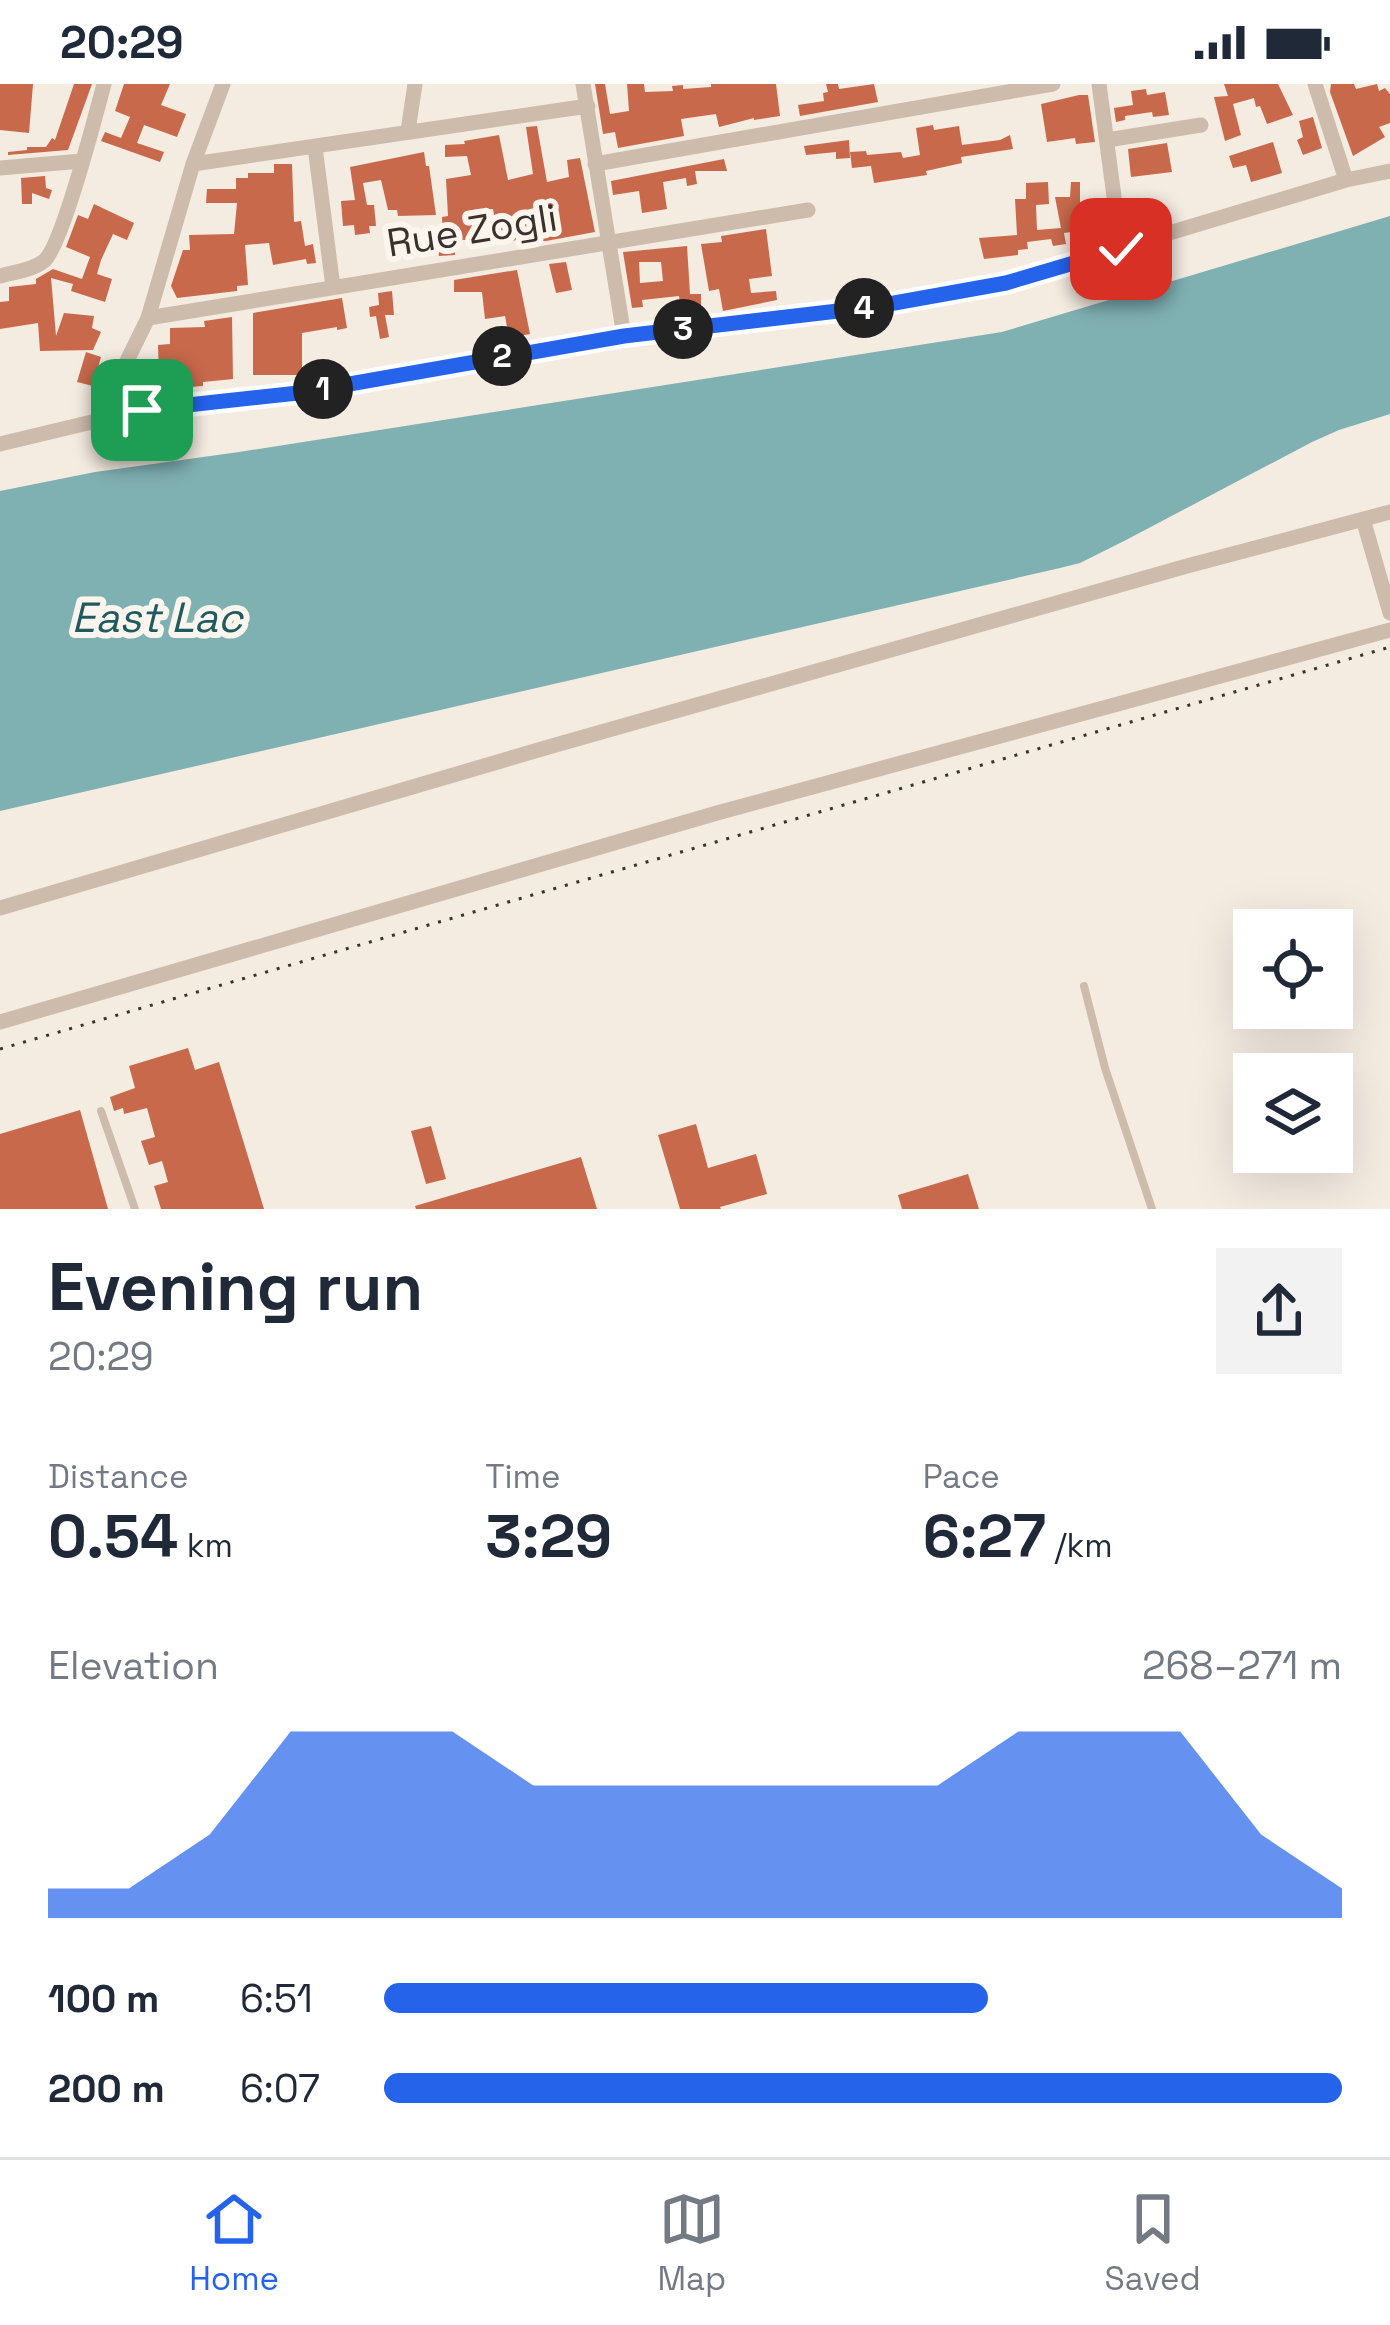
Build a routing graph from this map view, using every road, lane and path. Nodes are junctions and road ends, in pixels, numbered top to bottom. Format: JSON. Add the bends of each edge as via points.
{"nodes":[{"id":1,"x":104,"y":84,"type":"edge"},
{"id":2,"x":223,"y":84,"type":"edge"},
{"id":3,"x":415,"y":84,"type":"edge"},
{"id":4,"x":583,"y":84,"type":"edge"},
{"id":5,"x":1053,"y":84,"type":"edge"},
{"id":6,"x":1099,"y":84,"type":"edge"},
{"id":7,"x":1315,"y":84,"type":"edge"},
{"id":8,"x":588,"y":106,"type":"junction"},
{"id":9,"x":1201,"y":125,"type":"dead end"},
{"id":10,"x":408,"y":131,"type":"junction"},
{"id":11,"x":1107,"y":140,"type":"junction"},
{"id":12,"x":315,"y":147,"type":"junction"},
{"id":13,"x":82,"y":160,"type":"junction"},
{"id":14,"x":193,"y":164,"type":"junction"},
{"id":15,"x":595,"y":164,"type":"junction"},
{"id":16,"x":0,"y":168,"type":"edge"},
{"id":17,"x":1390,"y":172,"type":"edge"},
{"id":18,"x":1346,"y":180,"type":"junction"},
{"id":19,"x":808,"y":210,"type":"dead end"},
{"id":20,"x":607,"y":242,"type":"junction"},
{"id":21,"x":1121,"y":249,"type":"junction"},
{"id":22,"x":0,"y":276,"type":"edge"},
{"id":23,"x":333,"y":286,"type":"junction"},
{"id":24,"x":148,"y":318,"type":"junction"},
{"id":25,"x":624,"y":336,"type":"junction"},
{"id":26,"x":98,"y":420,"type":"junction"},
{"id":27,"x":0,"y":444,"type":"edge"},
{"id":28,"x":1390,"y":512,"type":"edge"},
{"id":29,"x":1363,"y":519,"type":"junction"},
{"id":30,"x":1390,"y":613,"type":"edge"},
{"id":31,"x":1390,"y":630,"type":"edge"},
{"id":32,"x":0,"y":908,"type":"edge"},
{"id":33,"x":1084,"y":986,"type":"dead end"},
{"id":34,"x":0,"y":1022,"type":"edge"},
{"id":35,"x":101,"y":1112,"type":"dead end"},
{"id":36,"x":136,"y":1209,"type":"edge"},
{"id":37,"x":1152,"y":1209,"type":"edge"}],
"edges":[{"from":1,"to":13,"type":"street"},
{"from":2,"to":14,"type":"street"},
{"from":3,"to":10,"type":"street"},
{"from":4,"to":8,"type":"street"},
{"from":5,"to":15,"type":"street"},
{"from":6,"to":11,"type":"street"},
{"from":7,"to":18,"type":"street"},
{"from":8,"to":10,"type":"street"},
{"from":8,"to":15,"type":"street"},
{"from":9,"to":11,"type":"street"},
{"from":10,"to":12,"type":"street"},
{"from":11,"to":21,"type":"street"},
{"from":12,"to":14,"type":"street"},
{"from":12,"to":23,"type":"street"},
{"from":13,"to":16,"type":"street"},
{"from":13,"to":22,"type":"street","via":[[50,254]]},
{"from":14,"to":24,"type":"street"},
{"from":15,"to":20,"type":"street"},
{"from":17,"to":18,"type":"street"},
{"from":18,"to":21,"type":"street"},
{"from":19,"to":20,"type":"street","name":"Rue Zogli"},
{"from":20,"to":23,"type":"street","name":"Rue Zogli"},
{"from":20,"to":25,"type":"street"},
{"from":21,"to":25,"type":"street","via":[[1006,283],[894,303]]},
{"from":23,"to":24,"type":"street","name":"Rue Zogli"},
{"from":24,"to":26,"type":"street"},
{"from":25,"to":26,"type":"street"},
{"from":26,"to":27,"type":"street"},
{"from":28,"to":29,"type":"street"},
{"from":29,"to":30,"type":"street"},
{"from":29,"to":32,"type":"street"},
{"from":31,"to":34,"type":"street","via":[[718,813]]},
{"from":33,"to":37,"type":"lane"},
{"from":35,"to":36,"type":"lane"}]}
